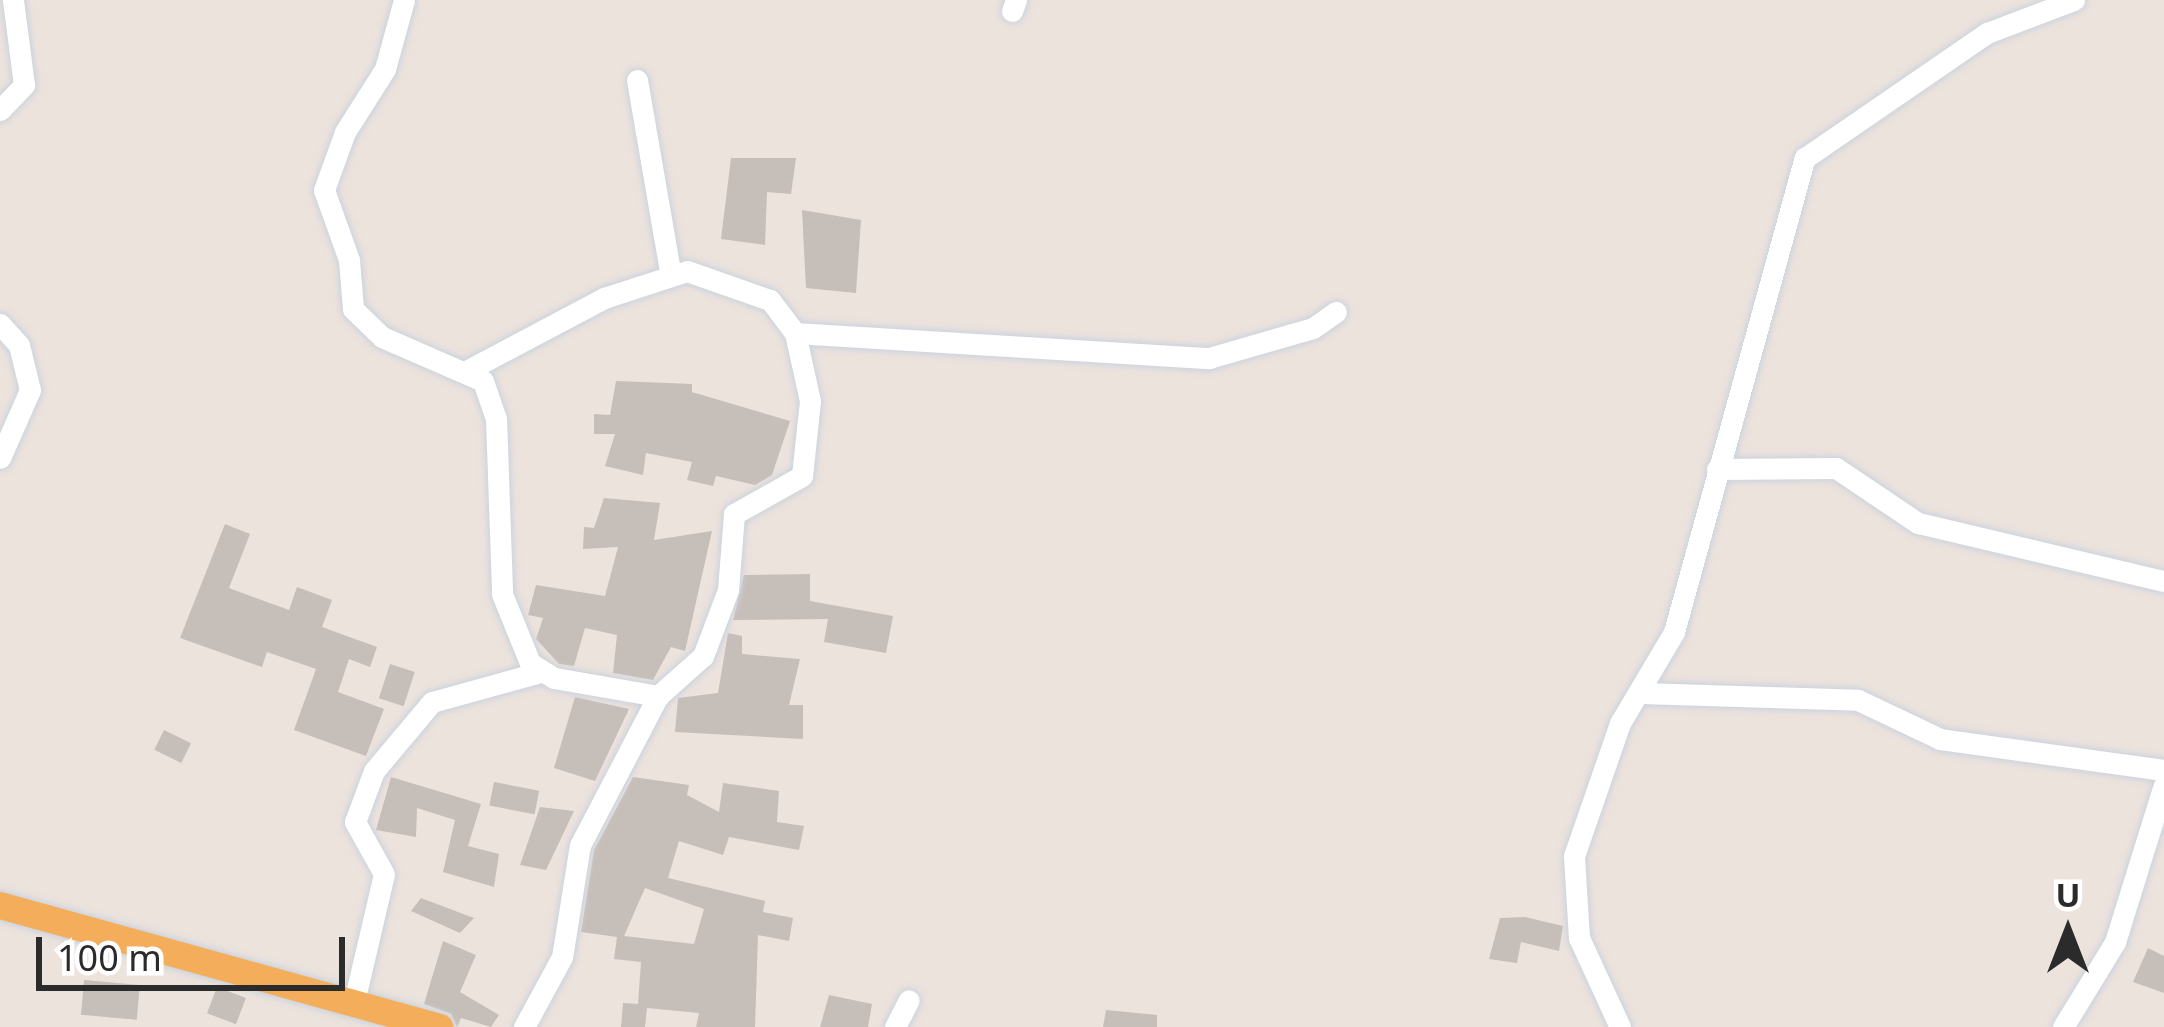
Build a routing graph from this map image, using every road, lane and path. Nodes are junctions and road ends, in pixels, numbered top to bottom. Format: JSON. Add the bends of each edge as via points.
{"nodes":[{"id":1,"x":13,"y":0,"type":"edge"},
{"id":2,"x":404,"y":0,"type":"edge"},
{"id":3,"x":2074,"y":0,"type":"edge"},
{"id":4,"x":637,"y":80,"type":"dead end"},
{"id":5,"x":0,"y":110,"type":"edge"},
{"id":6,"x":670,"y":272,"type":"junction"},
{"id":7,"x":1336,"y":312,"type":"dead end"},
{"id":8,"x":0,"y":324,"type":"edge"},
{"id":9,"x":795,"y":333,"type":"junction"},
{"id":10,"x":470,"y":369,"type":"junction"},
{"id":11,"x":0,"y":458,"type":"edge"},
{"id":12,"x":1717,"y":469,"type":"junction"},
{"id":13,"x":2164,"y":581,"type":"edge"},
{"id":14,"x":541,"y":672,"type":"junction"},
{"id":15,"x":1642,"y":693,"type":"junction"},
{"id":16,"x":658,"y":695,"type":"junction"},
{"id":17,"x":2164,"y":770,"type":"edge"},
{"id":18,"x":2164,"y":785,"type":"edge"},
{"id":19,"x":2157,"y":836,"type":"edge"},
{"id":20,"x":0,"y":905,"type":"edge"},
{"id":21,"x":909,"y":1000,"type":"dead end"},
{"id":22,"x":354,"y":1002,"type":"junction"},
{"id":23,"x":439,"y":1027,"type":"edge"},
{"id":24,"x":524,"y":1027,"type":"edge"},
{"id":25,"x":895,"y":1027,"type":"edge"},
{"id":26,"x":1620,"y":1027,"type":"edge"},
{"id":27,"x":2063,"y":1027,"type":"edge"}],
"edges":[{"from":1,"to":5,"type":"street","via":[[24,85]]},
{"from":2,"to":10,"type":"street","via":[[385,69],[345,132],[323,202],[349,260],[360,323],[418,356]]},
{"from":3,"to":12,"type":"street","via":[[1987,33],[1805,158],[1765,328]]},
{"from":4,"to":6,"type":"street"},
{"from":6,"to":9,"type":"street","via":[[748,287]]},
{"from":6,"to":10,"type":"street"},
{"from":7,"to":9,"type":"street","via":[[1313,328],[1209,358]]},
{"from":8,"to":11,"type":"street","via":[[19,345],[30,390]]},
{"from":9,"to":16,"type":"street","via":[[810,401],[802,476],[734,514],[728,590],[710,639]]},
{"from":10,"to":14,"type":"street","via":[[496,418],[506,613]]},
{"from":12,"to":13,"type":"street","via":[[1836,468],[1918,523]]},
{"from":12,"to":15,"type":"street","via":[[1674,632]]},
{"from":14,"to":16,"type":"street"},
{"from":14,"to":22,"type":"street","via":[[432,702],[374,771],[355,822],[384,874]]},
{"from":15,"to":17,"type":"street","via":[[1858,700],[1940,739]]},
{"from":15,"to":26,"type":"street","via":[[1596,783],[1571,875],[1589,969]]},
{"from":16,"to":24,"type":"street","via":[[580,845],[562,957]]},
{"from":18,"to":19,"type":"street"},
{"from":19,"to":27,"type":"street","via":[[2115,943]]},
{"from":20,"to":22,"type":"main road"},
{"from":21,"to":25,"type":"street"},
{"from":22,"to":23,"type":"main road"}]}
